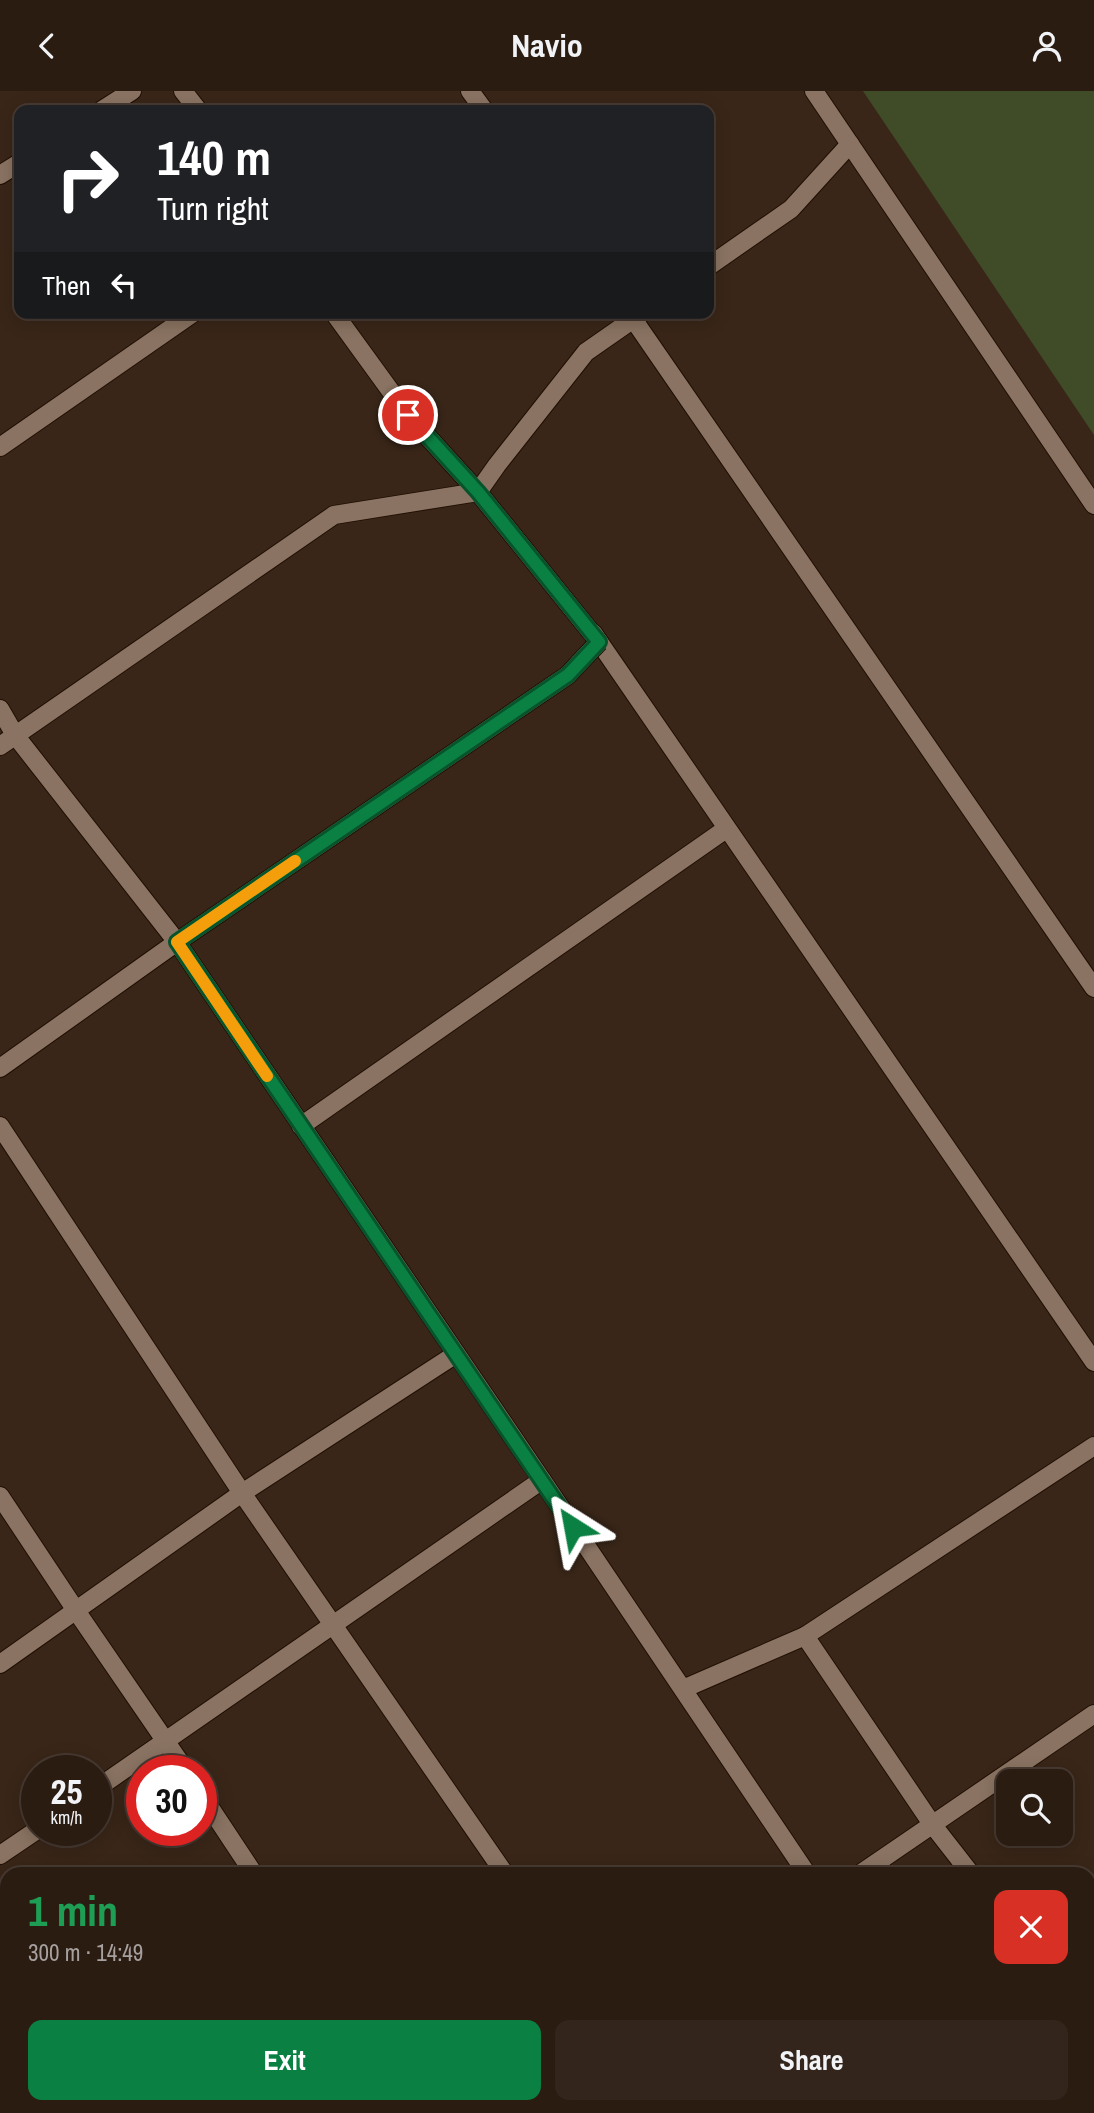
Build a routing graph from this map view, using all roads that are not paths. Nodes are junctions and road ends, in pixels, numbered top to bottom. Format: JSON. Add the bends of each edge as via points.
{"nodes":[{"id":1,"x":132,"y":91,"type":"edge"},
{"id":2,"x":183,"y":91,"type":"edge"},
{"id":3,"x":814,"y":91,"type":"edge"},
{"id":4,"x":110,"y":105,"type":"edge"},
{"id":5,"x":194,"y":105,"type":"edge"},
{"id":6,"x":850,"y":144,"type":"junction"},
{"id":7,"x":714,"y":262,"type":"edge"},
{"id":8,"x":184,"y":319,"type":"edge"},
{"id":9,"x":338,"y":319,"type":"edge"},
{"id":10,"x":630,"y":319,"type":"edge"},
{"id":11,"x":638,"y":319,"type":"edge"},
{"id":12,"x":0,"y":447,"type":"edge"},
{"id":13,"x":478,"y":492,"type":"junction"},
{"id":14,"x":1094,"y":505,"type":"edge"},
{"id":15,"x":596,"y":638,"type":"junction"},
{"id":16,"x":0,"y":709,"type":"edge"},
{"id":17,"x":15,"y":735,"type":"junction"},
{"id":18,"x":0,"y":746,"type":"edge"},
{"id":19,"x":726,"y":829,"type":"junction"},
{"id":20,"x":177,"y":942,"type":"junction"},
{"id":21,"x":1094,"y":988,"type":"edge"},
{"id":22,"x":0,"y":1068,"type":"edge"},
{"id":23,"x":0,"y":1126,"type":"edge"},
{"id":24,"x":302,"y":1126,"type":"junction"},
{"id":25,"x":456,"y":1354,"type":"junction"},
{"id":26,"x":1094,"y":1363,"type":"edge"},
{"id":27,"x":1094,"y":1446,"type":"edge"},
{"id":28,"x":542,"y":1480,"type":"junction"},
{"id":29,"x":242,"y":1493,"type":"junction"},
{"id":30,"x":0,"y":1496,"type":"edge"},
{"id":31,"x":76,"y":1612,"type":"junction"},
{"id":32,"x":334,"y":1625,"type":"junction"},
{"id":33,"x":805,"y":1636,"type":"junction"},
{"id":34,"x":0,"y":1664,"type":"edge"},
{"id":35,"x":683,"y":1689,"type":"junction"},
{"id":36,"x":1094,"y":1714,"type":"edge"},
{"id":37,"x":167,"y":1741,"type":"junction"},
{"id":38,"x":176,"y":1755,"type":"edge"},
{"id":39,"x":112,"y":1778,"type":"edge"},
{"id":40,"x":217,"y":1818,"type":"edge"},
{"id":41,"x":932,"y":1825,"type":"junction"},
{"id":42,"x":21,"y":1841,"type":"edge"},
{"id":43,"x":0,"y":1855,"type":"edge"},
{"id":44,"x":249,"y":1867,"type":"edge"},
{"id":45,"x":500,"y":1867,"type":"edge"},
{"id":46,"x":802,"y":1867,"type":"edge"},
{"id":47,"x":870,"y":1867,"type":"edge"},
{"id":48,"x":965,"y":1867,"type":"edge"}],
"edges":[{"from":1,"to":4,"type":"street"},
{"from":2,"to":5,"type":"street"},
{"from":3,"to":6,"type":"street"},
{"from":6,"to":7,"type":"street","via":[[790,209]]},
{"from":6,"to":14,"type":"street"},
{"from":8,"to":12,"type":"street"},
{"from":9,"to":13,"type":"street","via":[[408,415]]},
{"from":10,"to":13,"type":"street","via":[[586,352]]},
{"from":11,"to":21,"type":"street"},
{"from":13,"to":15,"type":"street"},
{"from":13,"to":17,"type":"street","via":[[334,515]]},
{"from":15,"to":19,"type":"street"},
{"from":15,"to":20,"type":"street","bridge":true,"via":[[568,675]]},
{"from":16,"to":17,"type":"street"},
{"from":17,"to":18,"type":"street"},
{"from":17,"to":20,"type":"street"},
{"from":19,"to":24,"type":"street"},
{"from":19,"to":26,"type":"street"},
{"from":20,"to":22,"type":"street"},
{"from":20,"to":24,"type":"street"},
{"from":23,"to":29,"type":"street"},
{"from":24,"to":25,"type":"street"},
{"from":25,"to":28,"type":"street"},
{"from":25,"to":29,"type":"street"},
{"from":27,"to":33,"type":"street"},
{"from":28,"to":32,"type":"street"},
{"from":28,"to":35,"type":"street"},
{"from":29,"to":31,"type":"street"},
{"from":29,"to":32,"type":"street"},
{"from":30,"to":31,"type":"street"},
{"from":31,"to":34,"type":"street"},
{"from":31,"to":37,"type":"street"},
{"from":32,"to":37,"type":"street"},
{"from":32,"to":45,"type":"street"},
{"from":33,"to":35,"type":"street"},
{"from":33,"to":41,"type":"street"},
{"from":35,"to":46,"type":"street"},
{"from":36,"to":41,"type":"street"},
{"from":37,"to":38,"type":"street"},
{"from":37,"to":39,"type":"street"},
{"from":40,"to":44,"type":"street"},
{"from":41,"to":47,"type":"street"},
{"from":41,"to":48,"type":"street"},
{"from":42,"to":43,"type":"street"}]}
